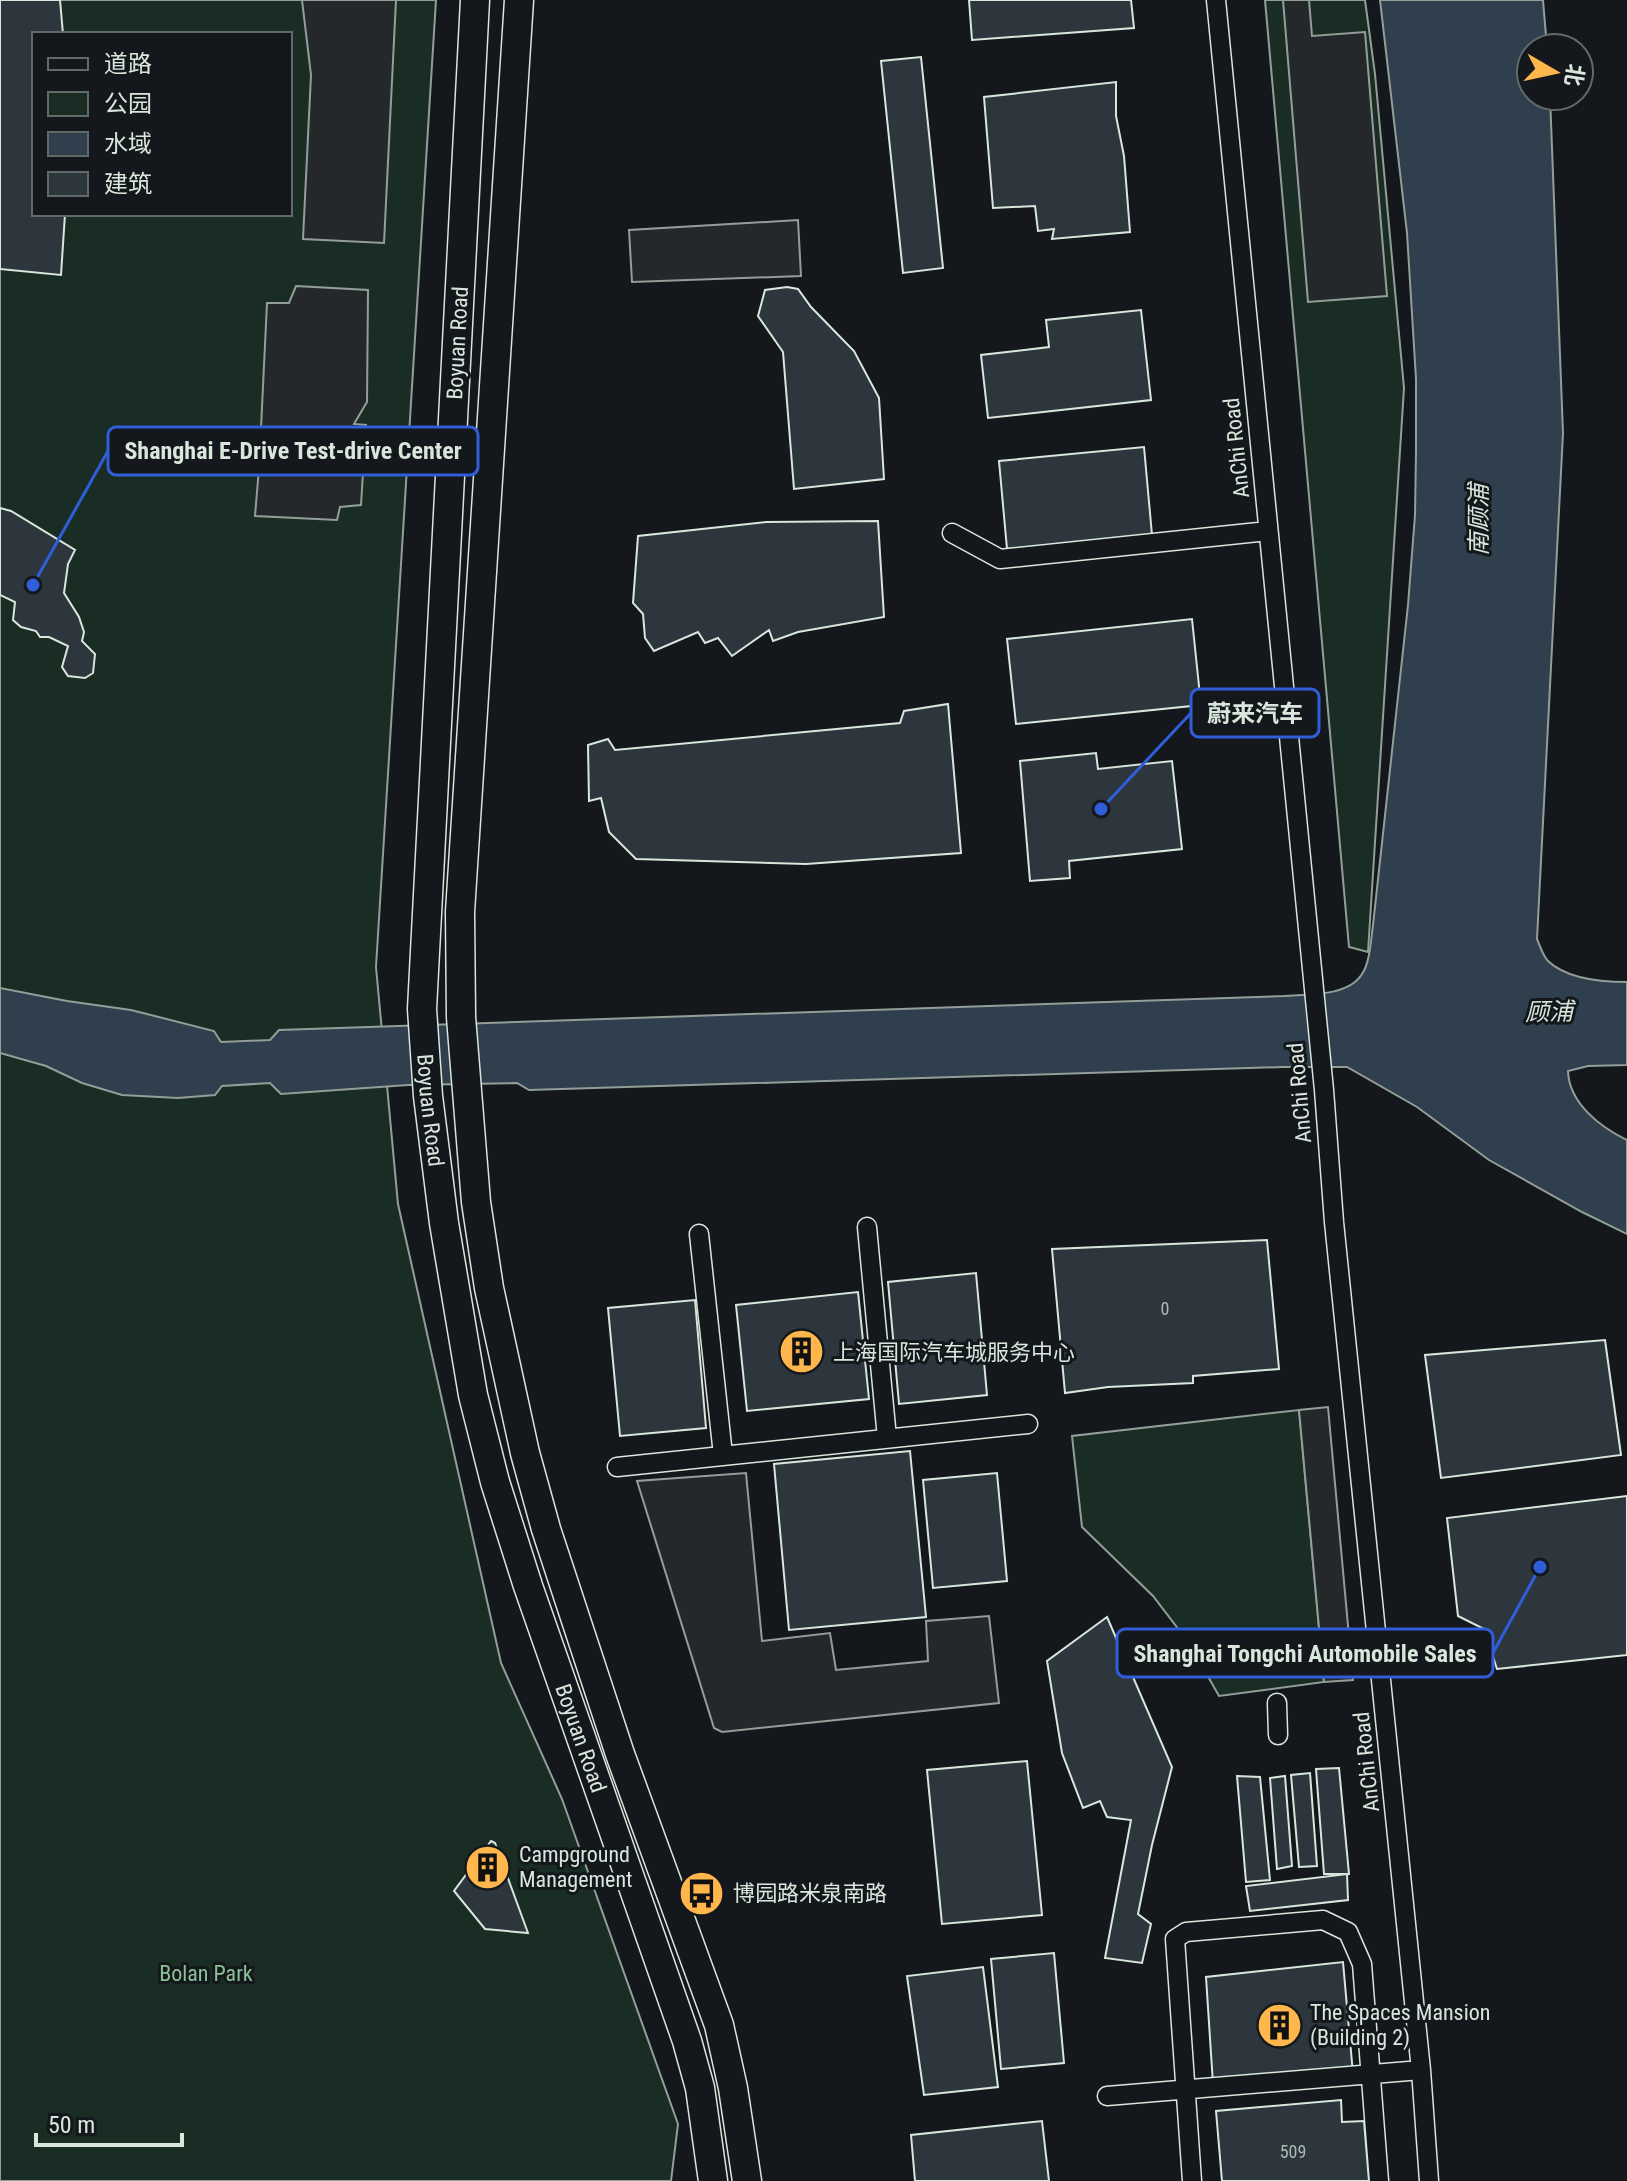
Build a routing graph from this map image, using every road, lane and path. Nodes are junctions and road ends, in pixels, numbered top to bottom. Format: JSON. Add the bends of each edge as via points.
{"nodes":[{"id":1,"x":475,"y":0,"type":"edge"},
{"id":2,"x":519,"y":0,"type":"edge"},
{"id":3,"x":1216,"y":0,"type":"edge"},
{"id":4,"x":1268,"y":531,"type":"junction"},
{"id":5,"x":952,"y":533,"type":"dead end"},
{"id":6,"x":867,"y":1227,"type":"dead end"},
{"id":7,"x":699,"y":1234,"type":"dead end"},
{"id":8,"x":1028,"y":1424,"type":"dead end"},
{"id":9,"x":887,"y":1438,"type":"junction"},
{"id":10,"x":723,"y":1455,"type":"junction"},
{"id":11,"x":617,"y":1467,"type":"dead end"},
{"id":12,"x":1277,"y":1703,"type":"dead end"},
{"id":13,"x":1278,"y":1735,"type":"dead end"},
{"id":14,"x":1421,"y":2070,"type":"junction"},
{"id":15,"x":1370,"y":2075,"type":"junction"},
{"id":16,"x":1186,"y":2090,"type":"junction"},
{"id":17,"x":1107,"y":2096,"type":"dead end"},
{"id":18,"x":713,"y":2181,"type":"edge"},
{"id":19,"x":747,"y":2181,"type":"edge"},
{"id":20,"x":1192,"y":2181,"type":"edge"},
{"id":21,"x":1379,"y":2181,"type":"edge"},
{"id":22,"x":1429,"y":2181,"type":"edge"}],
"edges":[{"from":1,"to":18,"type":"main road","name":"Boyuan Road","via":[[422,1009],[428,1096],[473,1395],[492,1468],[687,2041],[700,2088]]},
{"from":2,"to":19,"type":"main road","name":"Boyuan Road","via":[[460,912],[461,1017],[476,1202],[489,1288],[546,1529],[620,1754],[719,2025]]},
{"from":3,"to":4,"type":"street","name":"AnChi Road"},
{"from":4,"to":5,"type":"street","via":[[1000,559]]},
{"from":4,"to":14,"type":"street","name":"AnChi Road"},
{"from":6,"to":9,"type":"street"},
{"from":7,"to":10,"type":"street"},
{"from":8,"to":9,"type":"street"},
{"from":9,"to":10,"type":"street"},
{"from":10,"to":11,"type":"street"},
{"from":12,"to":13,"type":"street"},
{"from":14,"to":15,"type":"street"},
{"from":14,"to":22,"type":"street","name":"AnChi Road"},
{"from":15,"to":16,"type":"street"},
{"from":15,"to":16,"type":"street","via":[[1362,1964],[1348,1932],[1323,1920],[1186,1932],[1175,1939]]},
{"from":15,"to":21,"type":"street"},
{"from":16,"to":17,"type":"street"},
{"from":16,"to":20,"type":"street"}]}
